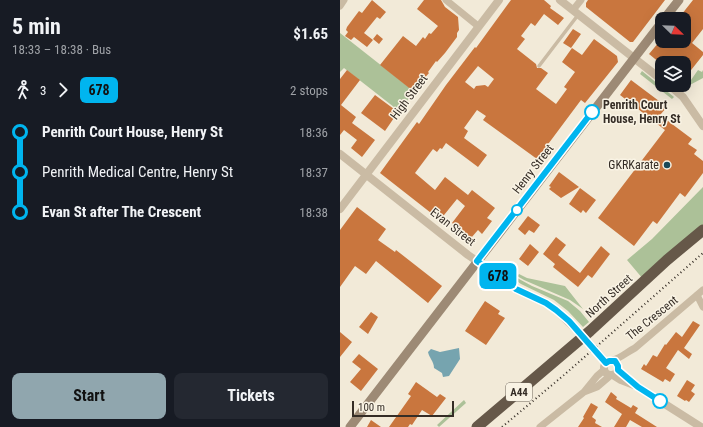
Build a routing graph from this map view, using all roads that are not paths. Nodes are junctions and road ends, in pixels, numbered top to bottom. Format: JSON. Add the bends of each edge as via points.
{"nodes":[{"id":1,"x":344,"y":0,"type":"edge"},
{"id":2,"x":446,"y":0,"type":"edge"},
{"id":3,"x":499,"y":0,"type":"edge"},
{"id":4,"x":560,"y":0,"type":"edge"},
{"id":5,"x":581,"y":0,"type":"edge"},
{"id":6,"x":679,"y":0,"type":"edge"},
{"id":7,"x":340,"y":6,"type":"edge"},
{"id":8,"x":576,"y":12,"type":"junction"},
{"id":9,"x":670,"y":12,"type":"edge"},
{"id":10,"x":478,"y":26,"type":"junction"},
{"id":11,"x":655,"y":31,"type":"edge"},
{"id":12,"x":634,"y":58,"type":"junction"},
{"id":13,"x":539,"y":66,"type":"dead end"},
{"id":14,"x":655,"y":74,"type":"edge"},
{"id":15,"x":677,"y":92,"type":"edge"},
{"id":16,"x":703,"y":126,"type":"edge"},
{"id":17,"x":340,"y":154,"type":"edge"},
{"id":18,"x":366,"y":175,"type":"junction"},
{"id":19,"x":340,"y":209,"type":"edge"},
{"id":20,"x":703,"y":230,"type":"edge"},
{"id":21,"x":477,"y":261,"type":"junction"},
{"id":22,"x":703,"y":290,"type":"edge"},
{"id":23,"x":697,"y":295,"type":"junction"},
{"id":24,"x":703,"y":307,"type":"edge"},
{"id":25,"x":609,"y":367,"type":"junction"},
{"id":26,"x":350,"y":427,"type":"edge"},
{"id":27,"x":477,"y":427,"type":"edge"},
{"id":28,"x":540,"y":427,"type":"edge"},
{"id":29,"x":701,"y":427,"type":"edge"}],
"edges":[{"from":1,"to":7,"type":"street"},
{"from":2,"to":10,"type":"street"},
{"from":3,"to":10,"type":"street","name":"High Street"},
{"from":4,"to":8,"type":"street"},
{"from":5,"to":8,"type":"street"},
{"from":6,"to":9,"type":"main road"},
{"from":8,"to":12,"type":"street"},
{"from":8,"to":13,"type":"lane"},
{"from":10,"to":18,"type":"street","name":"High Street"},
{"from":11,"to":12,"type":"main road","name":"Henry Street"},
{"from":12,"to":14,"type":"street"},
{"from":12,"to":21,"type":"main road","name":"Henry Street"},
{"from":15,"to":16,"type":"street"},
{"from":17,"to":18,"type":"street","name":"Evan Street"},
{"from":18,"to":19,"type":"street","name":"High Street"},
{"from":18,"to":21,"type":"street","name":"Evan Street"},
{"from":20,"to":27,"type":"highway","name":"North Street","number":"A44"},
{"from":21,"to":25,"type":"street","name":"Evan Street","bridge":true,"via":[[516,289],[556,310]]},
{"from":21,"to":26,"type":"main road","name":"Henry Street"},
{"from":22,"to":23,"type":"street","name":"The Crescent"},
{"from":23,"to":24,"type":"street"},
{"from":23,"to":25,"type":"street","name":"The Crescent"},
{"from":25,"to":28,"type":"street","name":"The Crescent","via":[[597,376],[584,392]]},
{"from":25,"to":29,"type":"street","name":"Evan Street"}]}
